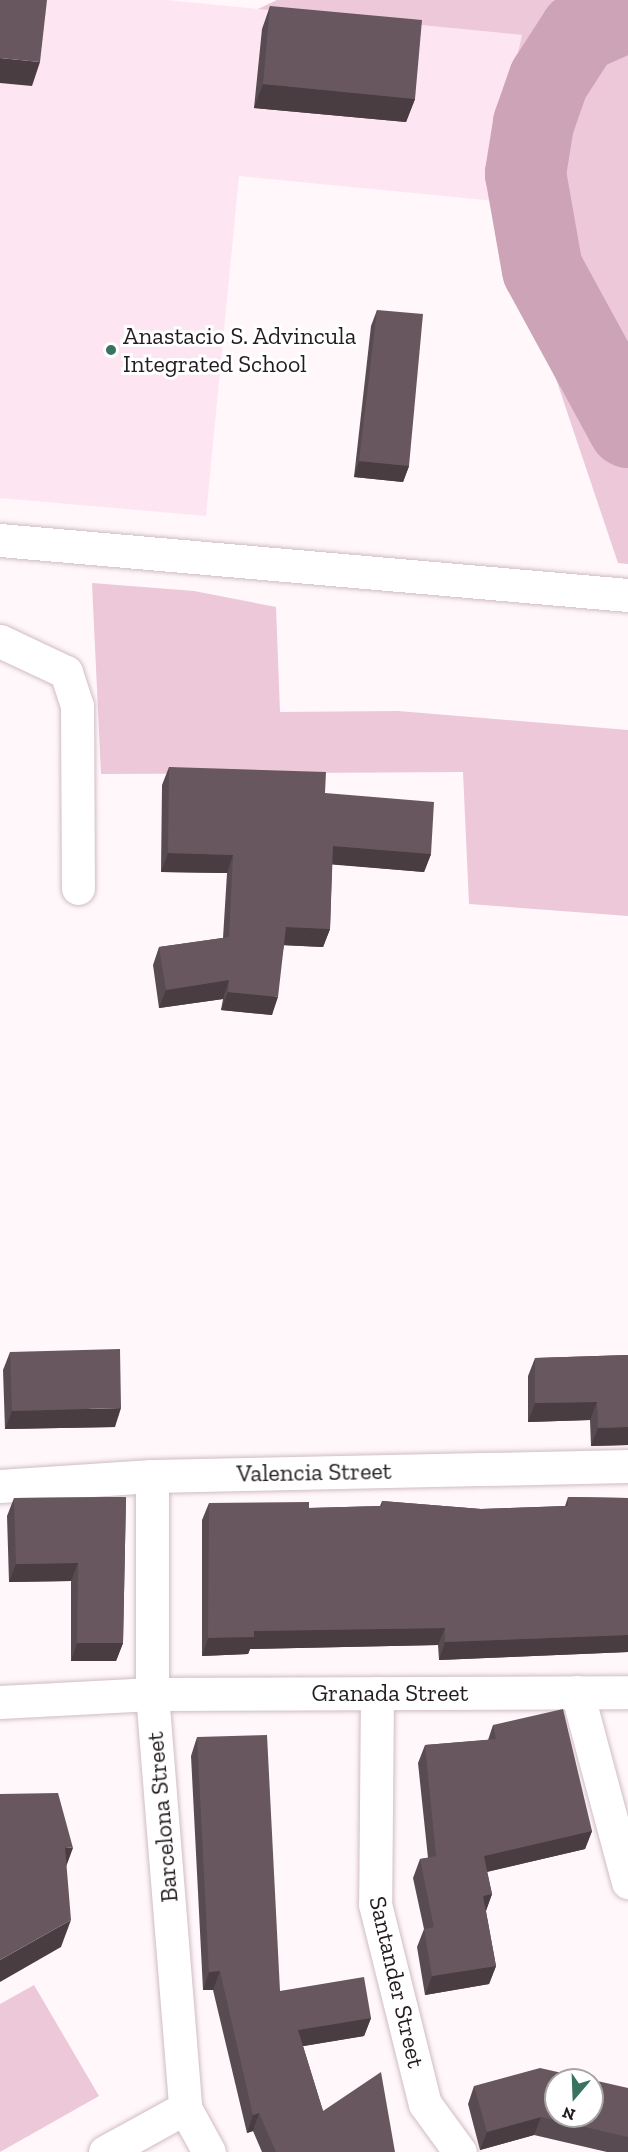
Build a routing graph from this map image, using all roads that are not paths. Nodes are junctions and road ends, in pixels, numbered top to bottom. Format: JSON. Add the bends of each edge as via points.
{"nodes":[{"id":1,"x":0,"y":540,"type":"edge"},
{"id":2,"x":628,"y":595,"type":"edge"},
{"id":3,"x":0,"y":641,"type":"edge"},
{"id":4,"x":78,"y":888,"type":"dead end"},
{"id":5,"x":628,"y":1466,"type":"edge"},
{"id":6,"x":152,"y":1476,"type":"junction"},
{"id":7,"x":0,"y":1486,"type":"edge"},
{"id":8,"x":577,"y":1692,"type":"junction"},
{"id":9,"x":628,"y":1692,"type":"edge"},
{"id":10,"x":377,"y":1693,"type":"junction"},
{"id":11,"x":152,"y":1694,"type":"junction"},
{"id":12,"x":0,"y":1702,"type":"edge"},
{"id":13,"x":628,"y":1882,"type":"edge"},
{"id":14,"x":185,"y":2108,"type":"junction"},
{"id":15,"x":105,"y":2152,"type":"edge"},
{"id":16,"x":209,"y":2152,"type":"edge"},
{"id":17,"x":460,"y":2152,"type":"edge"}],
"edges":[{"from":1,"to":2,"type":"street"},
{"from":3,"to":4,"type":"street","via":[[66,672],[74,697]]},
{"from":5,"to":6,"type":"street","name":"Valencia Street"},
{"from":6,"to":7,"type":"street","name":"Valencia Street"},
{"from":6,"to":11,"type":"street","name":"Barcelona Street"},
{"from":8,"to":9,"type":"street","name":"Granada Street"},
{"from":8,"to":10,"type":"street","name":"Granada Street"},
{"from":8,"to":13,"type":"street"},
{"from":10,"to":11,"type":"street","name":"Granada Street"},
{"from":10,"to":17,"type":"street","name":"Santander Street","via":[[375,1904],[425,2104]]},
{"from":11,"to":12,"type":"street","name":"Granada Street"},
{"from":11,"to":14,"type":"street","name":"Barcelona Street"},
{"from":14,"to":15,"type":"street"},
{"from":14,"to":16,"type":"street","name":"Barcelona Street"}]}
